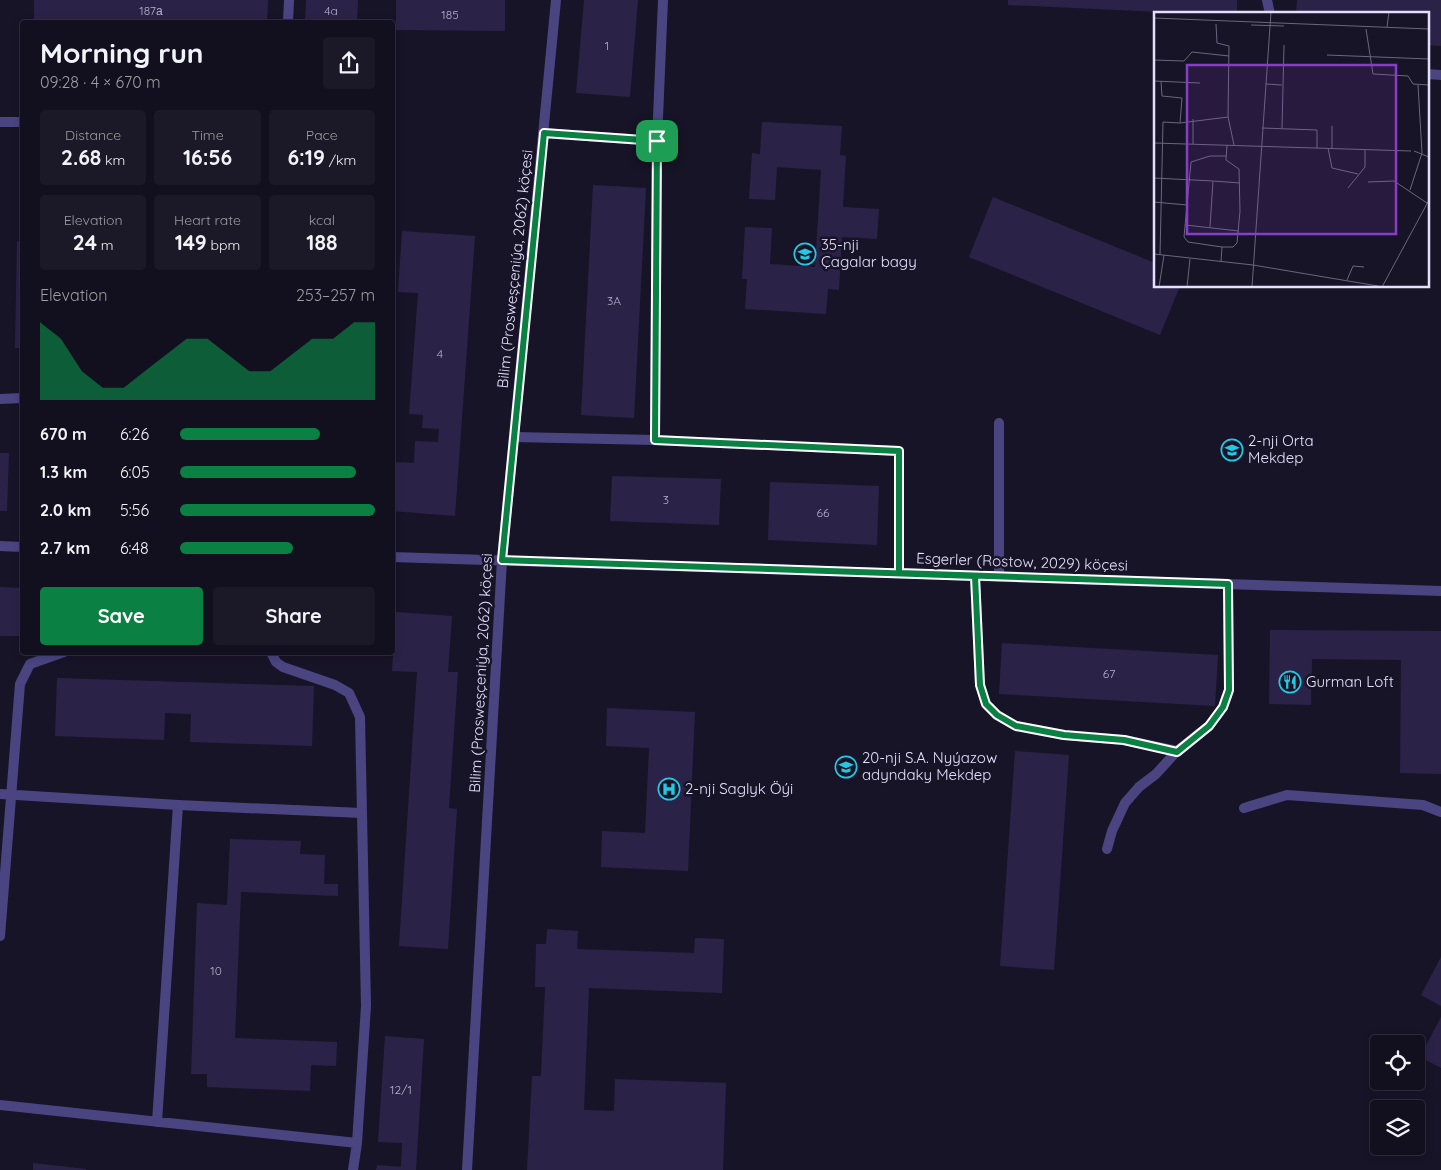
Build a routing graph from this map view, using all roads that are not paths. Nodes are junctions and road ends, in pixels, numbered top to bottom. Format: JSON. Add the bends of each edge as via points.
{"nodes":[{"id":1,"x":289,"y":0,"type":"edge"},
{"id":2,"x":556,"y":0,"type":"edge"},
{"id":3,"x":663,"y":0,"type":"edge"},
{"id":4,"x":288,"y":20,"type":"edge"},
{"id":5,"x":1428,"y":74,"type":"edge"},
{"id":6,"x":1441,"y":74,"type":"edge"},
{"id":7,"x":0,"y":122,"type":"edge"},
{"id":8,"x":20,"y":122,"type":"edge"},
{"id":9,"x":544,"y":133,"type":"junction"},
{"id":10,"x":657,"y":141,"type":"junction"},
{"id":11,"x":20,"y":398,"type":"edge"},
{"id":12,"x":0,"y":399,"type":"edge"},
{"id":13,"x":999,"y":423,"type":"dead end"},
{"id":14,"x":514,"y":437,"type":"junction"},
{"id":15,"x":655,"y":440,"type":"junction"},
{"id":16,"x":0,"y":546,"type":"edge"},
{"id":17,"x":20,"y":547,"type":"edge"},
{"id":18,"x":395,"y":557,"type":"edge"},
{"id":19,"x":502,"y":560,"type":"junction"},
{"id":20,"x":899,"y":573,"type":"junction"},
{"id":21,"x":975,"y":576,"type":"junction"},
{"id":22,"x":999,"y":576,"type":"junction"},
{"id":23,"x":1228,"y":584,"type":"junction"},
{"id":24,"x":1441,"y":591,"type":"edge"},
{"id":25,"x":56,"y":655,"type":"edge"},
{"id":26,"x":273,"y":655,"type":"edge"},
{"id":27,"x":1177,"y":752,"type":"junction"},
{"id":28,"x":0,"y":794,"type":"edge"},
{"id":29,"x":12,"y":795,"type":"junction"},
{"id":30,"x":178,"y":805,"type":"junction"},
{"id":31,"x":1244,"y":808,"type":"dead end"},
{"id":32,"x":1441,"y":812,"type":"edge"},
{"id":33,"x":362,"y":813,"type":"junction"},
{"id":34,"x":1107,"y":849,"type":"dead end"},
{"id":35,"x":0,"y":936,"type":"edge"},
{"id":36,"x":0,"y":1105,"type":"edge"},
{"id":37,"x":157,"y":1122,"type":"junction"},
{"id":38,"x":357,"y":1143,"type":"junction"},
{"id":39,"x":353,"y":1170,"type":"edge"},
{"id":40,"x":468,"y":1170,"type":"edge"}],
"edges":[{"from":1,"to":4,"type":"street"},
{"from":2,"to":9,"type":"street","name":"Bilim (Prosweşçeniýa, 2062) köçesi"},
{"from":3,"to":10,"type":"street"},
{"from":5,"to":6,"type":"street"},
{"from":7,"to":8,"type":"street"},
{"from":9,"to":10,"type":"street"},
{"from":9,"to":14,"type":"street","name":"Bilim (Prosweşçeniýa, 2062) köçesi"},
{"from":10,"to":15,"type":"street"},
{"from":11,"to":12,"type":"street"},
{"from":13,"to":22,"type":"street"},
{"from":14,"to":15,"type":"street"},
{"from":14,"to":19,"type":"street","name":"Bilim (Prosweşçeniýa, 2062) köçesi"},
{"from":15,"to":20,"type":"street","via":[[899,451]]},
{"from":16,"to":17,"type":"street"},
{"from":18,"to":19,"type":"street","name":"Esgerler (Rostow, 2029) köçesi"},
{"from":19,"to":20,"type":"street","name":"Esgerler (Rostow, 2029) köçesi"},
{"from":19,"to":40,"type":"street","name":"Bilim (Prosweşçeniýa, 2062) köçesi"},
{"from":20,"to":21,"type":"street","name":"Esgerler (Rostow, 2029) köçesi"},
{"from":21,"to":22,"type":"street","name":"Esgerler (Rostow, 2029) köçesi"},
{"from":21,"to":27,"type":"street","via":[[980,685],[986,704],[997,715],[1016,726],[1064,735],[1124,740]]},
{"from":22,"to":23,"type":"street","name":"Esgerler (Rostow, 2029) köçesi"},
{"from":23,"to":24,"type":"street","name":"Esgerler (Rostow, 2029) köçesi"},
{"from":23,"to":27,"type":"street","via":[[1229,690],[1223,707],[1209,726]]},
{"from":25,"to":29,"type":"street","via":[[30,664],[20,684]]},
{"from":26,"to":33,"type":"street","via":[[276,662],[283,666],[349,693],[360,717]]},
{"from":27,"to":34,"type":"street","via":[[1125,803]]},
{"from":28,"to":29,"type":"street"},
{"from":29,"to":30,"type":"street"},
{"from":29,"to":35,"type":"street"},
{"from":30,"to":33,"type":"street"},
{"from":30,"to":37,"type":"street"},
{"from":31,"to":32,"type":"street","via":[[1287,795],[1423,805]]},
{"from":33,"to":38,"type":"street","via":[[366,1006]]},
{"from":36,"to":37,"type":"street"},
{"from":37,"to":38,"type":"street"},
{"from":38,"to":39,"type":"street"}]}
